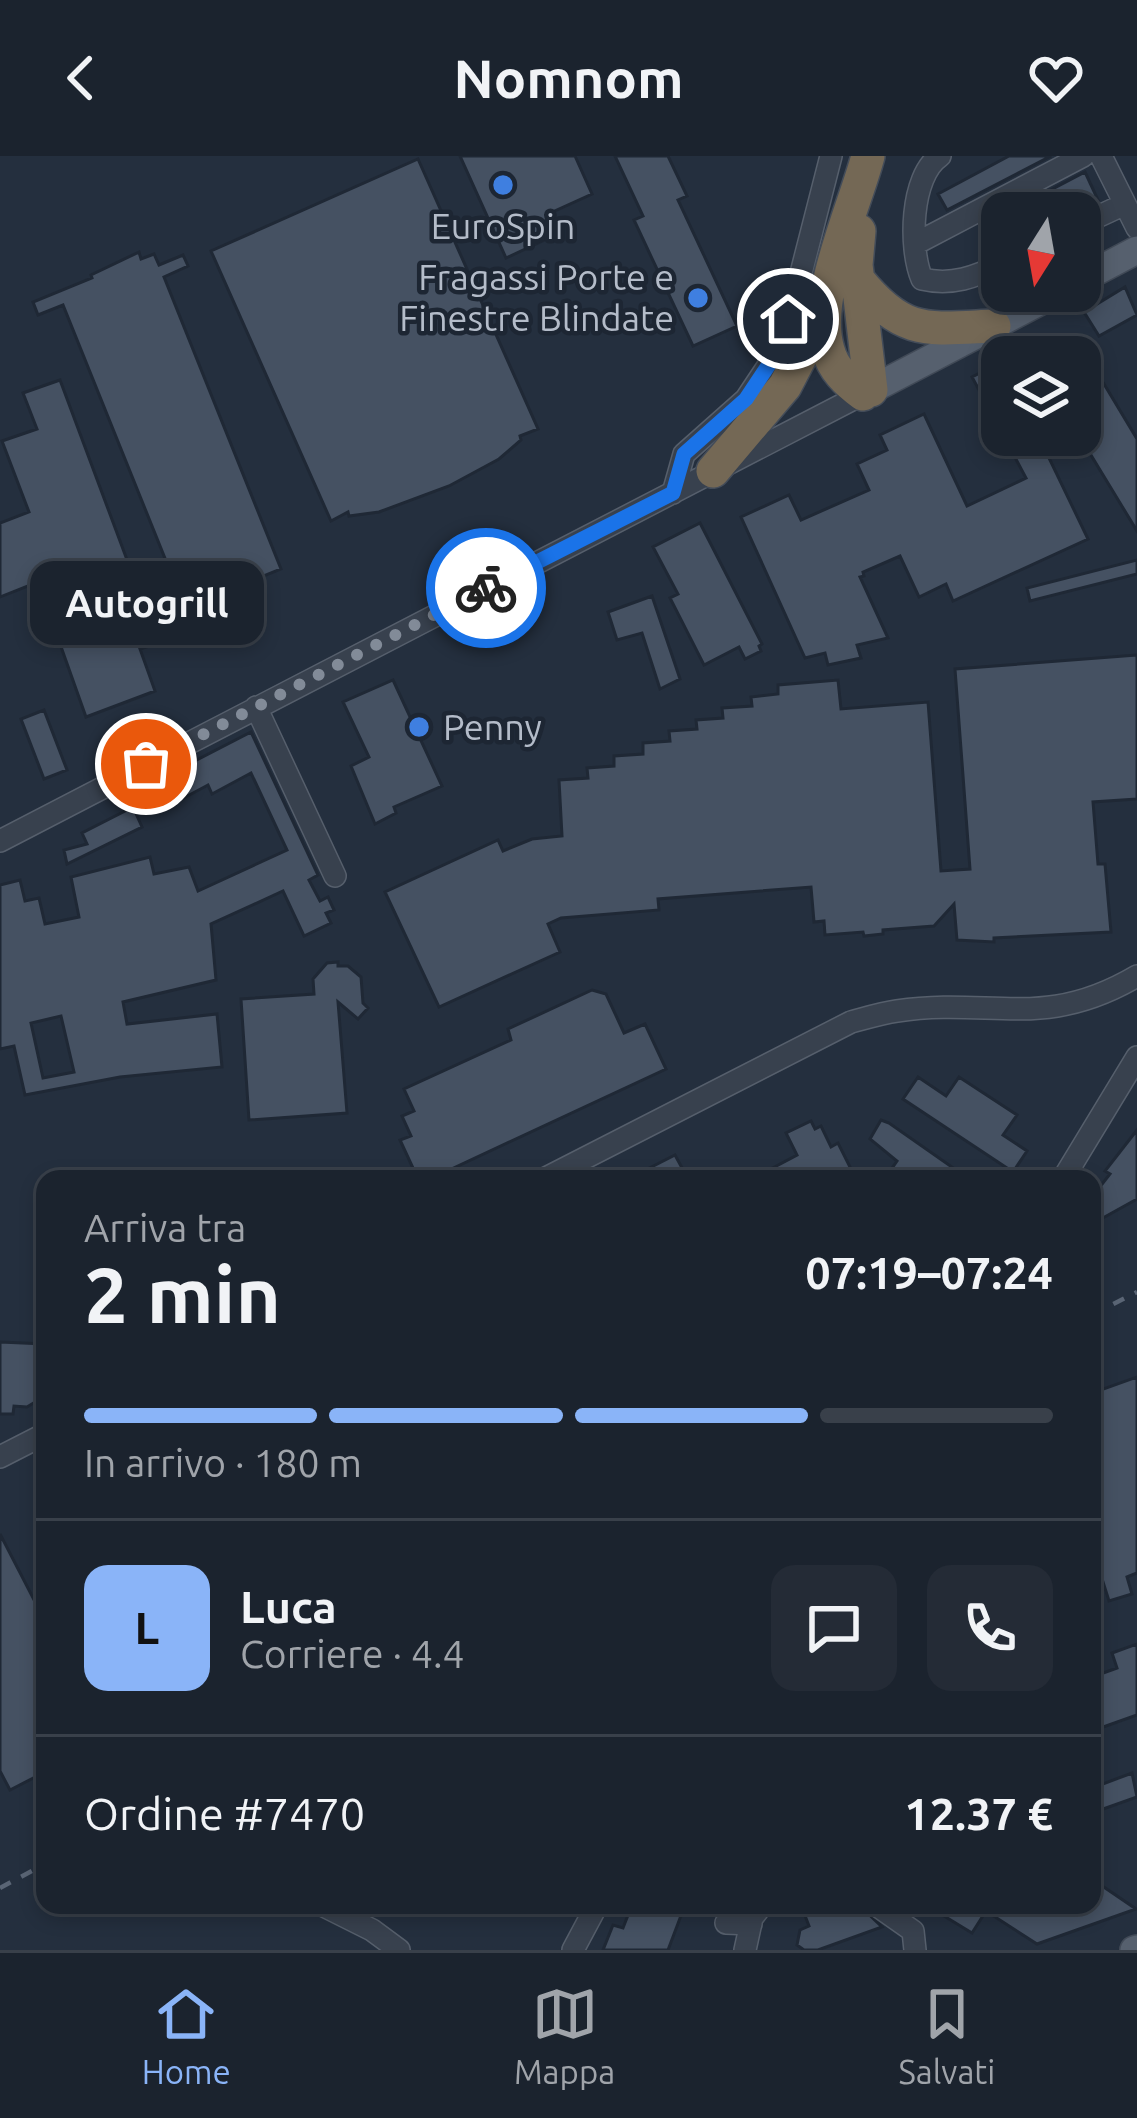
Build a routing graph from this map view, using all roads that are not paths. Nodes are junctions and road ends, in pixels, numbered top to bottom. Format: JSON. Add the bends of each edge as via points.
{"nodes":[{"id":1,"x":831,"y":156,"type":"edge"},
{"id":2,"x":873,"y":156,"type":"edge"},
{"id":3,"x":940,"y":156,"type":"edge"},
{"id":4,"x":1081,"y":156,"type":"edge"},
{"id":5,"x":1102,"y":156,"type":"edge"},
{"id":6,"x":1125,"y":203,"type":"junction"},
{"id":7,"x":1101,"y":215,"type":"edge"},
{"id":8,"x":1137,"y":229,"type":"edge"},
{"id":9,"x":915,"y":244,"type":"junction"},
{"id":10,"x":1133,"y":261,"type":"edge"},
{"id":11,"x":1101,"y":272,"type":"edge"},
{"id":12,"x":981,"y":274,"type":"edge"},
{"id":13,"x":859,"y":281,"type":"junction"},
{"id":14,"x":1020,"y":312,"type":"edge"},
{"id":15,"x":823,"y":313,"type":"junction"},
{"id":16,"x":994,"y":326,"type":"junction"},
{"id":17,"x":867,"y":392,"type":"junction"},
{"id":18,"x":713,"y":471,"type":"junction"},
{"id":19,"x":673,"y":493,"type":"junction"},
{"id":20,"x":256,"y":707,"type":"junction"},
{"id":21,"x":0,"y":841,"type":"edge"},
{"id":22,"x":335,"y":876,"type":"dead end"},
{"id":23,"x":1136,"y":978,"type":"edge"},
{"id":24,"x":1137,"y":1057,"type":"edge"},
{"id":25,"x":562,"y":1170,"type":"edge"},
{"id":26,"x":1068,"y":1170,"type":"edge"},
{"id":27,"x":36,"y":1439,"type":"edge"},
{"id":28,"x":0,"y":1457,"type":"edge"},
{"id":29,"x":340,"y":1914,"type":"edge"},
{"id":30,"x":592,"y":1914,"type":"edge"},
{"id":31,"x":889,"y":1914,"type":"edge"},
{"id":32,"x":757,"y":1915,"type":"edge"},
{"id":33,"x":726,"y":1923,"type":"dead end"},
{"id":34,"x":399,"y":1950,"type":"edge"},
{"id":35,"x":573,"y":1950,"type":"edge"},
{"id":36,"x":746,"y":1950,"type":"edge"},
{"id":37,"x":915,"y":1950,"type":"edge"}],
"edges":[{"from":1,"to":19,"type":"street","via":[[768,366],[746,399],[684,454]]},
{"from":2,"to":13,"type":"highway"},
{"from":2,"to":15,"type":"highway"},
{"from":3,"to":9,"type":"street","via":[[926,165],[918,189]]},
{"from":4,"to":9,"type":"street"},
{"from":5,"to":6,"type":"street"},
{"from":6,"to":7,"type":"street"},
{"from":6,"to":8,"type":"street"},
{"from":9,"to":12,"type":"street","via":[[922,279],[944,284]]},
{"from":10,"to":11,"type":"main road"},
{"from":13,"to":16,"type":"highway","via":[[890,316],[923,328]]},
{"from":13,"to":17,"type":"highway"},
{"from":14,"to":16,"type":"main road"},
{"from":15,"to":17,"type":"highway","via":[[834,365]]},
{"from":15,"to":18,"type":"highway","via":[[785,386]]},
{"from":16,"to":17,"type":"main road"},
{"from":17,"to":18,"type":"street"},
{"from":18,"to":19,"type":"street"},
{"from":19,"to":20,"type":"street"},
{"from":20,"to":21,"type":"street"},
{"from":20,"to":22,"type":"street"},
{"from":23,"to":25,"type":"street","via":[[1099,998],[1045,1011],[898,1011],[851,1022]]},
{"from":24,"to":26,"type":"street"},
{"from":27,"to":28,"type":"street"},
{"from":29,"to":34,"type":"street"},
{"from":30,"to":35,"type":"street"},
{"from":31,"to":37,"type":"street","via":[[913,1931]]},
{"from":32,"to":33,"type":"street"},
{"from":32,"to":36,"type":"street"}]}
